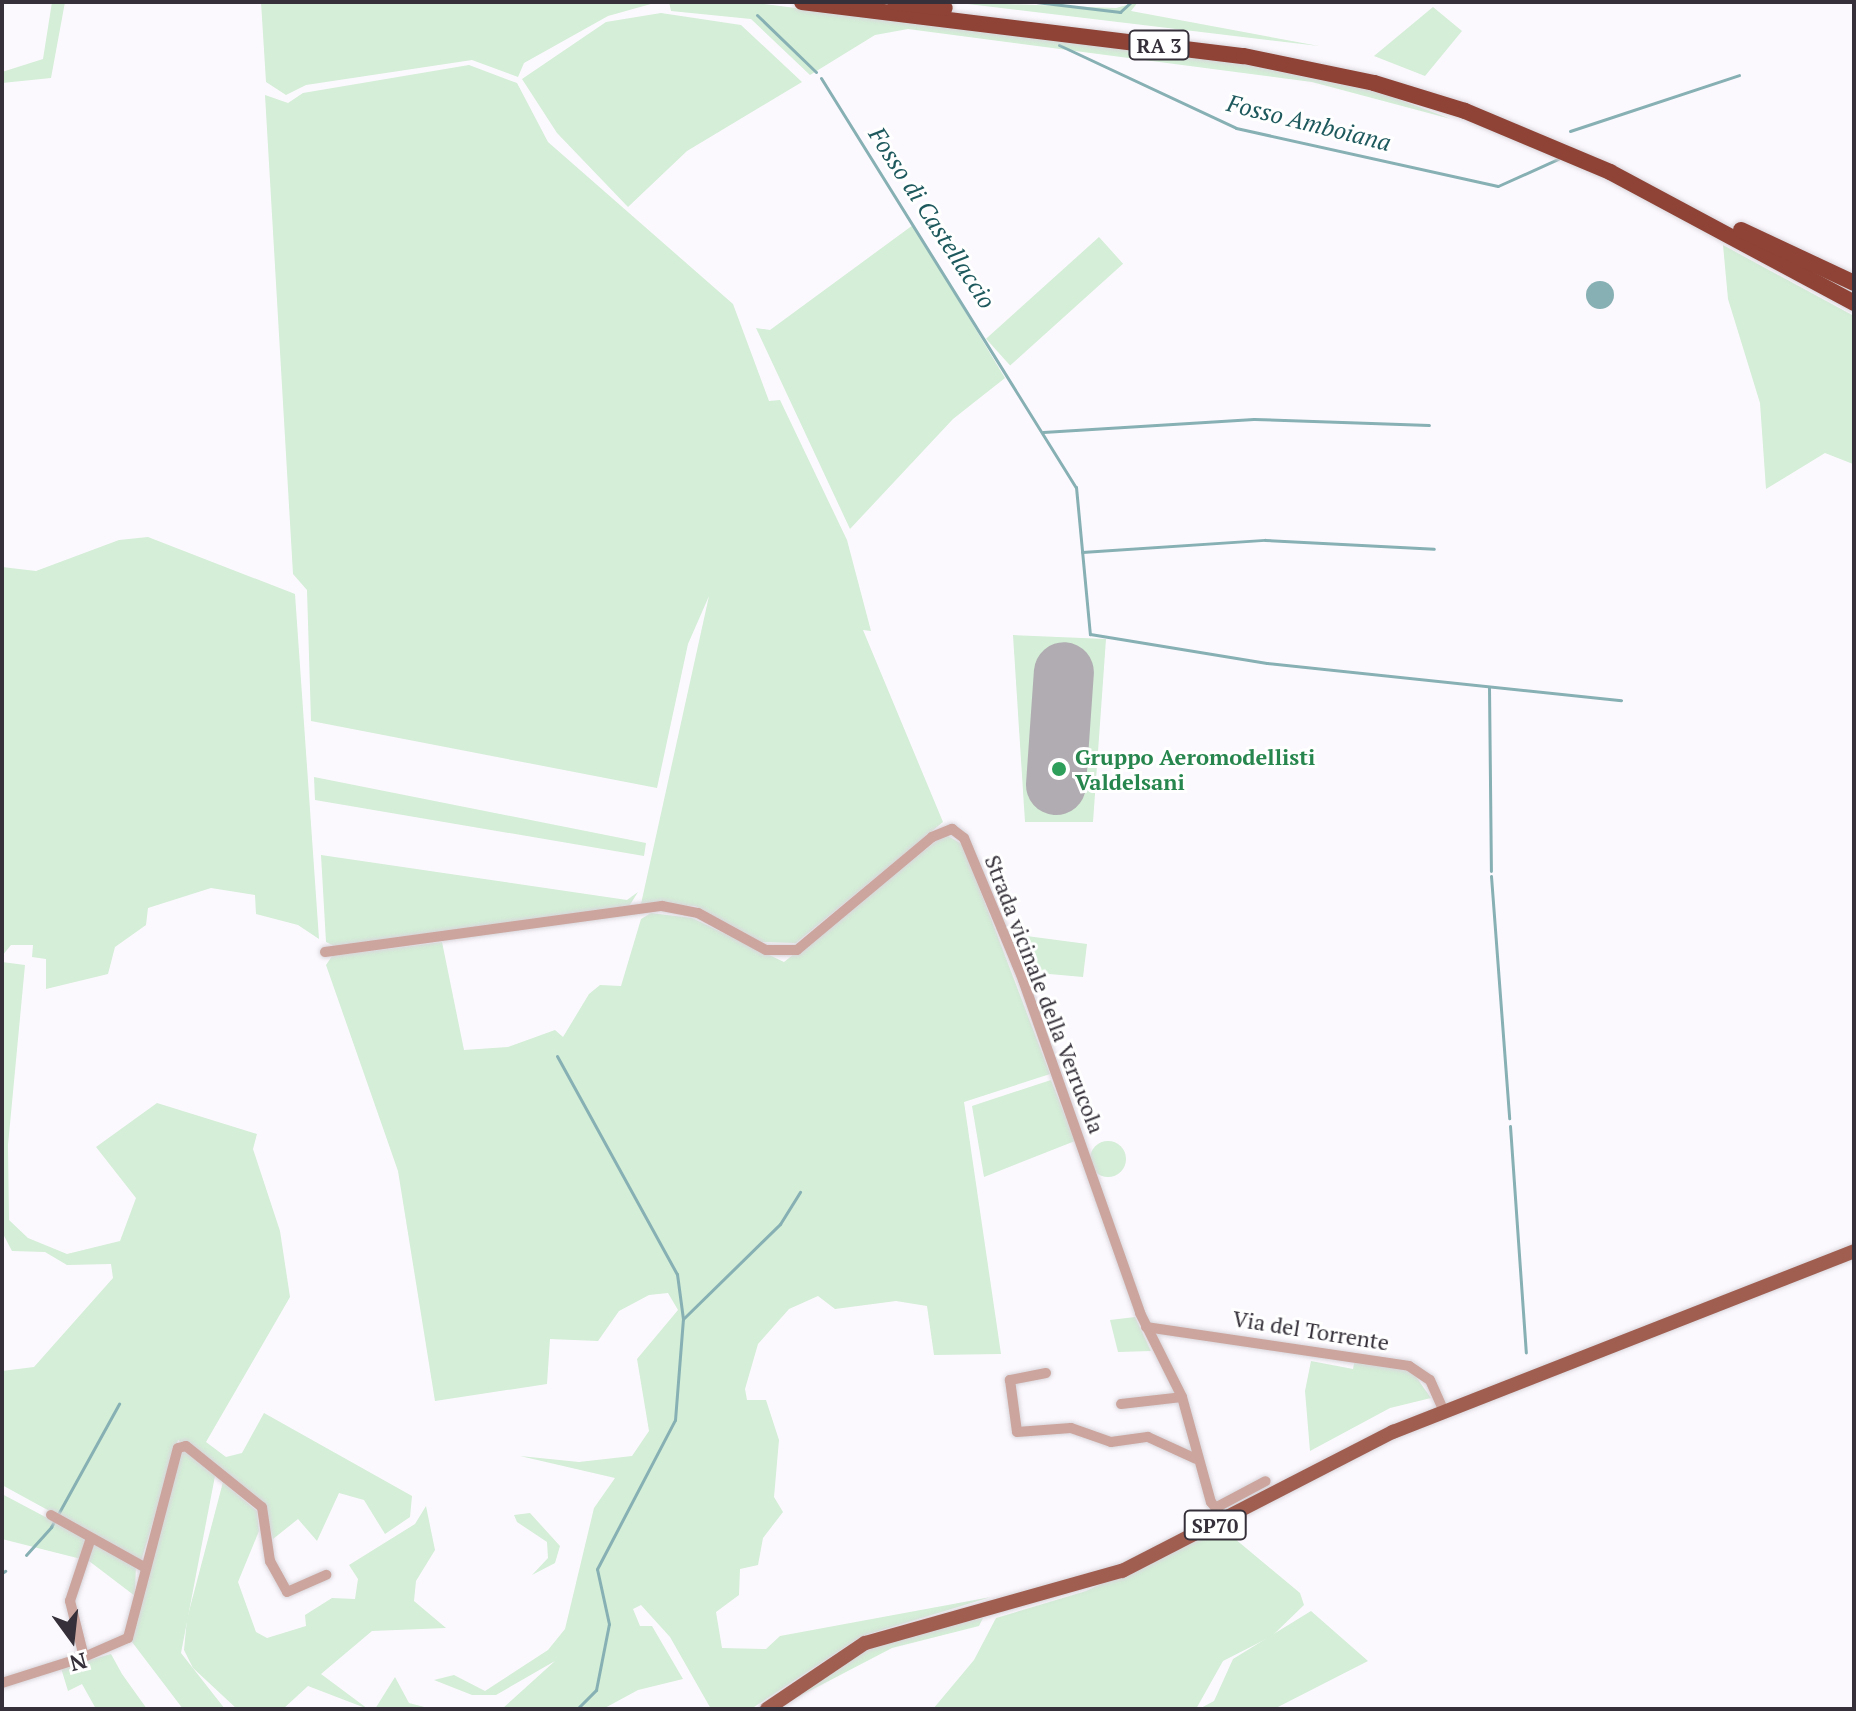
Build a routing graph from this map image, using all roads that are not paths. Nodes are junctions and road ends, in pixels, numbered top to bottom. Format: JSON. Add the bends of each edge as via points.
{"nodes":[{"id":1,"x":802,"y":2,"type":"edge"},
{"id":2,"x":895,"y":2,"type":"edge"},
{"id":3,"x":1508,"y":122,"type":"junction"},
{"id":4,"x":1612,"y":167,"type":"junction"},
{"id":5,"x":1716,"y":228,"type":"junction"},
{"id":6,"x":1741,"y":230,"type":"junction"},
{"id":7,"x":1854,"y":283,"type":"edge"},
{"id":8,"x":1854,"y":291,"type":"edge"},
{"id":9,"x":1854,"y":303,"type":"edge"},
{"id":10,"x":1854,"y":310,"type":"edge"},
{"id":11,"x":325,"y":952,"type":"dead end"},
{"id":12,"x":1854,"y":1251,"type":"edge"},
{"id":13,"x":1146,"y":1327,"type":"junction"},
{"id":14,"x":1046,"y":1373,"type":"dead end"},
{"id":15,"x":1182,"y":1397,"type":"junction"},
{"id":16,"x":1121,"y":1404,"type":"dead end"},
{"id":17,"x":1444,"y":1412,"type":"junction"},
{"id":18,"x":1196,"y":1459,"type":"junction"},
{"id":19,"x":1266,"y":1481,"type":"dead end"},
{"id":20,"x":1221,"y":1513,"type":"junction"},
{"id":21,"x":56,"y":1518,"type":"dead end"},
{"id":22,"x":91,"y":1538,"type":"junction"},
{"id":23,"x":146,"y":1568,"type":"junction"},
{"id":24,"x":326,"y":1575,"type":"dead end"},
{"id":25,"x":84,"y":1657,"type":"junction"},
{"id":26,"x":2,"y":1683,"type":"edge"},
{"id":27,"x":767,"y":1709,"type":"edge"}],
"edges":[{"from":1,"to":3,"type":"highway","number":"RA 3","via":[[1271,60]]},
{"from":2,"to":3,"type":"highway","number":"RA 3","via":[[1267,50],[1397,79]]},
{"from":3,"to":4,"type":"highway","number":"RA 3"},
{"from":4,"to":5,"type":"highway","number":"RA 3"},
{"from":4,"to":6,"type":"highway","number":"RA 3"},
{"from":5,"to":9,"type":"highway","number":"RA 3"},
{"from":5,"to":10,"type":"highway"},
{"from":6,"to":7,"type":"highway"},
{"from":6,"to":8,"type":"highway","number":"RA 3"},
{"from":11,"to":13,"type":"street","name":"Strada vicinale della Verrucola","via":[[662,906],[698,913],[766,950],[797,950],[932,837],[952,829],[964,838],[1023,980]]},
{"from":12,"to":17,"type":"main road","number":"SP70"},
{"from":13,"to":15,"type":"street"},
{"from":13,"to":17,"type":"street","name":"Via del Torrente","via":[[1409,1366],[1433,1384]]},
{"from":14,"to":18,"type":"street","via":[[1010,1380],[1017,1432],[1071,1428],[1111,1442],[1148,1437]]},
{"from":15,"to":16,"type":"street"},
{"from":15,"to":18,"type":"street"},
{"from":17,"to":20,"type":"main road","number":"SP70"},
{"from":18,"to":20,"type":"street"},
{"from":19,"to":20,"type":"street"},
{"from":20,"to":27,"type":"main road","number":"SP70","via":[[1101,1579],[865,1643]]},
{"from":21,"to":22,"type":"street"},
{"from":22,"to":23,"type":"street"},
{"from":22,"to":25,"type":"street","via":[[70,1601]]},
{"from":23,"to":24,"type":"street","via":[[173,1456],[186,1446],[262,1507],[270,1561],[287,1592]]},
{"from":23,"to":25,"type":"street","via":[[127,1640]]},
{"from":25,"to":26,"type":"street"}]}
